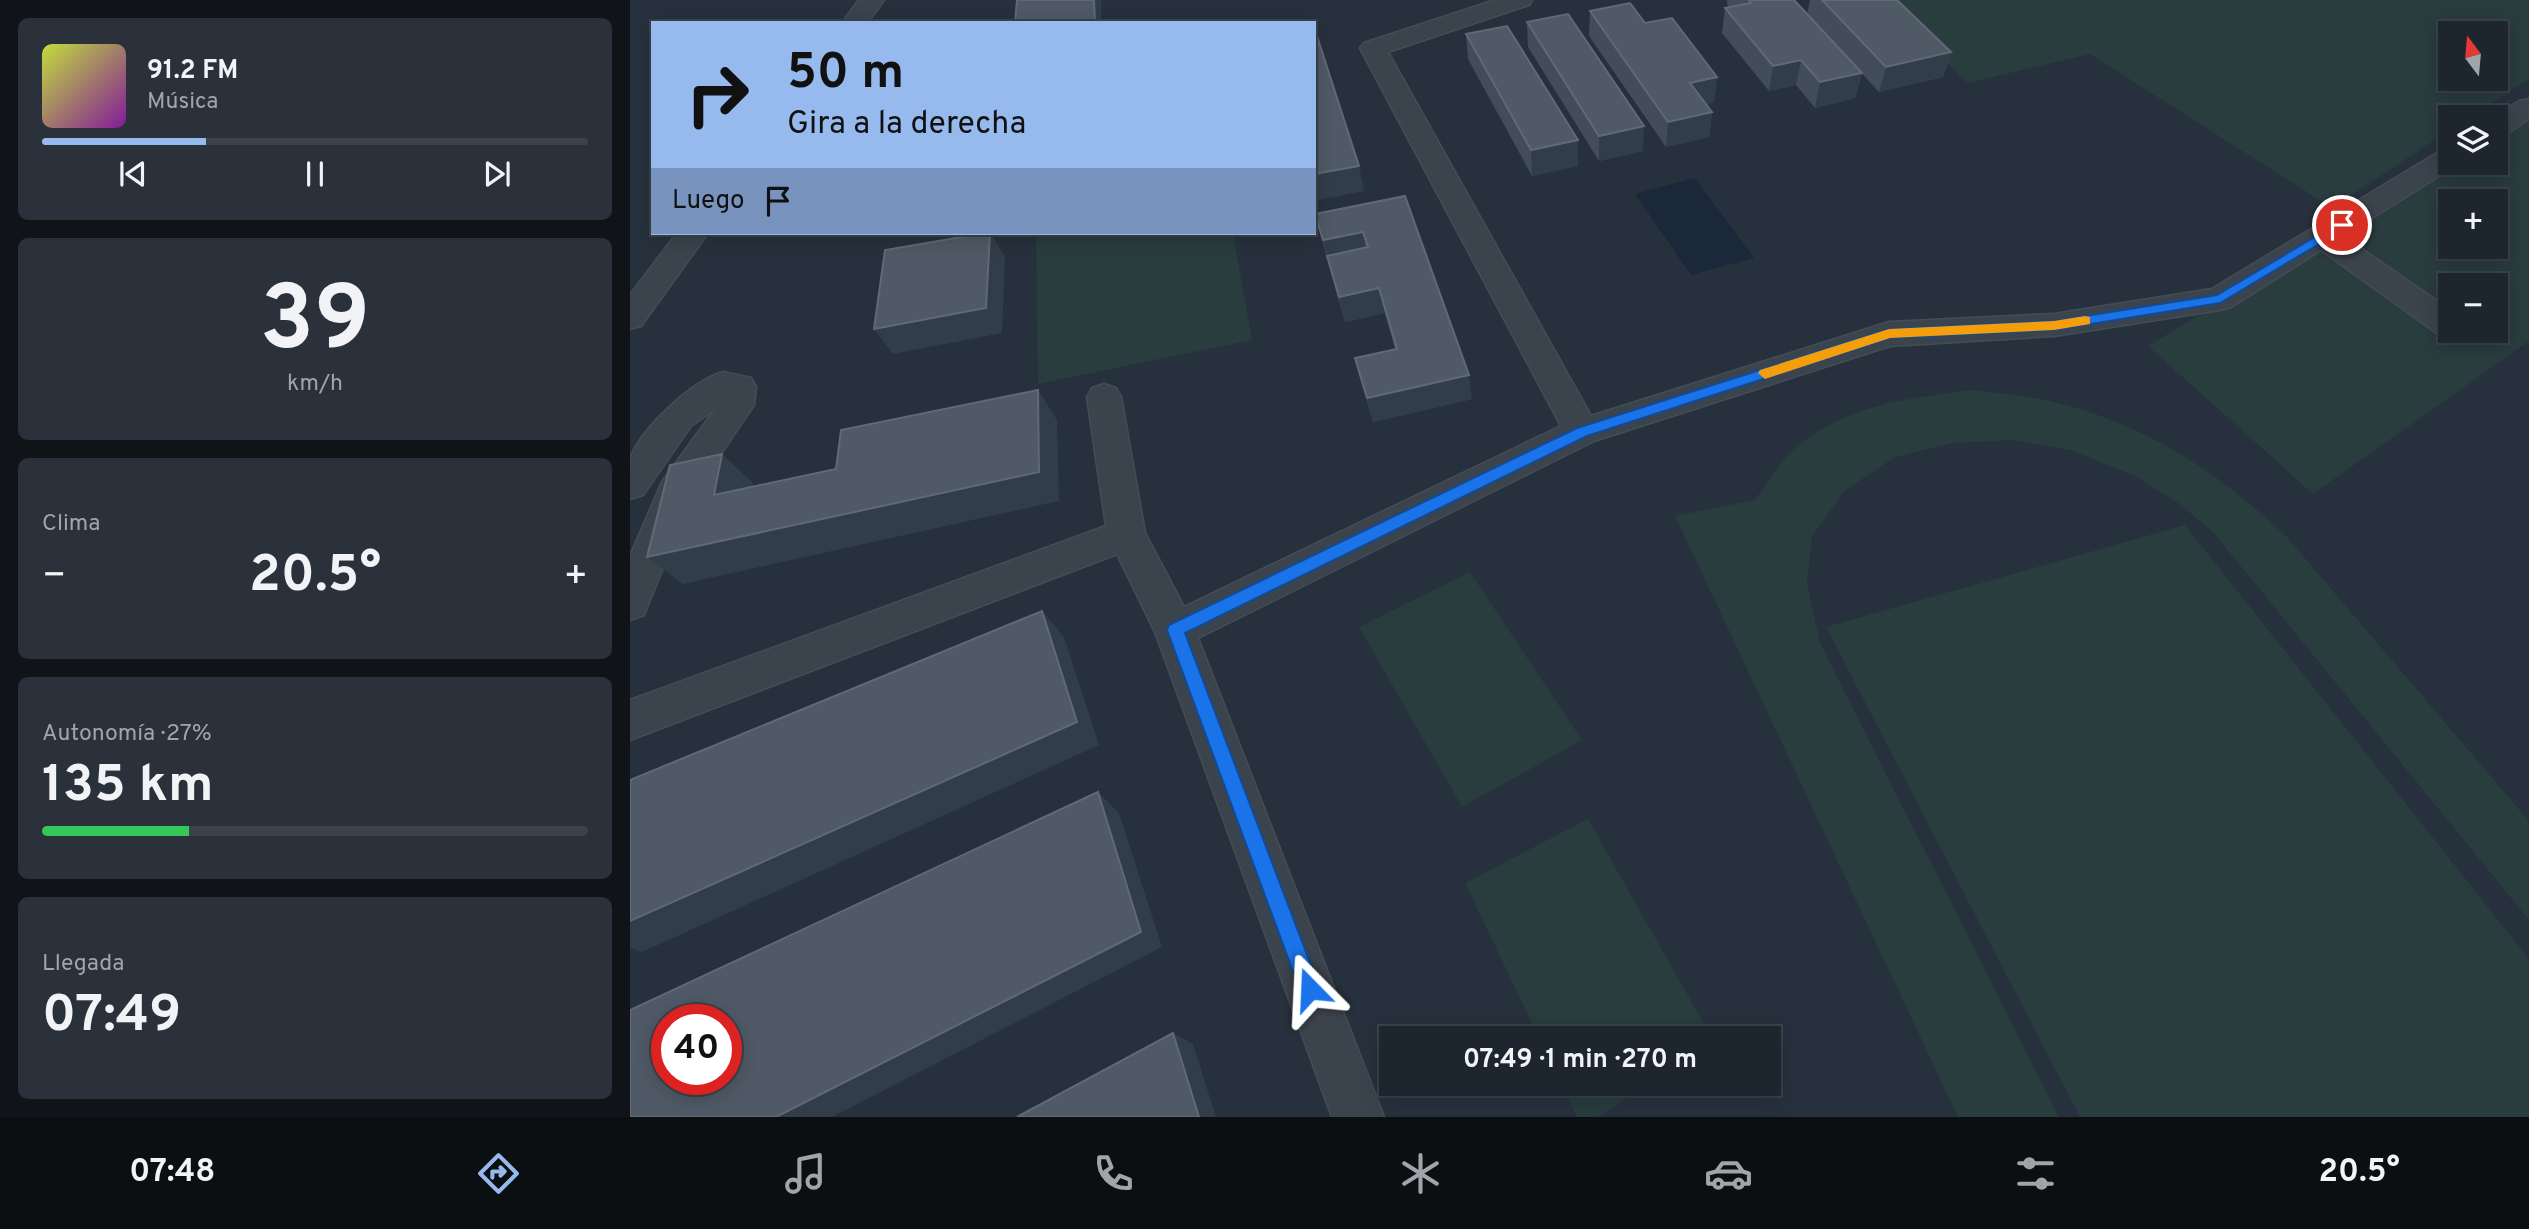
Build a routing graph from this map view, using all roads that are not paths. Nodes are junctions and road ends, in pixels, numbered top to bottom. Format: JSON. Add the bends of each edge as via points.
{"nodes":[{"id":1,"x":872,"y":0,"type":"edge"},
{"id":2,"x":1520,"y":0,"type":"edge"},
{"id":3,"x":856,"y":21,"type":"edge"},
{"id":4,"x":2529,"y":107,"type":"edge"},
{"id":5,"x":2508,"y":120,"type":"edge"},
{"id":6,"x":2438,"y":165,"type":"edge"},
{"id":7,"x":692,"y":235,"type":"edge"},
{"id":8,"x":2323,"y":237,"type":"junction"},
{"id":9,"x":630,"y":318,"type":"edge"},
{"id":10,"x":2438,"y":318,"type":"edge"},
{"id":11,"x":1104,"y":397,"type":"dead end"},
{"id":12,"x":1582,"y":432,"type":"junction"},
{"id":13,"x":630,"y":485,"type":"edge"},
{"id":14,"x":1126,"y":534,"type":"junction"},
{"id":15,"x":630,"y":603,"type":"edge"},
{"id":16,"x":1175,"y":630,"type":"junction"},
{"id":17,"x":630,"y":720,"type":"edge"},
{"id":18,"x":1358,"y":1117,"type":"edge"}],
"edges":[{"from":1,"to":3,"type":"street"},
{"from":2,"to":12,"type":"street","via":[[1373,48]]},
{"from":4,"to":5,"type":"street"},
{"from":6,"to":8,"type":"street"},
{"from":7,"to":9,"type":"street"},
{"from":8,"to":10,"type":"street"},
{"from":8,"to":12,"type":"street","via":[[2220,299],[2054,326],[1889,334]]},
{"from":11,"to":14,"type":"street"},
{"from":12,"to":16,"type":"street"},
{"from":13,"to":15,"type":"street","via":[[679,417],[723,385],[739,387],[737,405],[675,492]]},
{"from":14,"to":16,"type":"street"},
{"from":14,"to":17,"type":"street"},
{"from":16,"to":18,"type":"street"}]}
